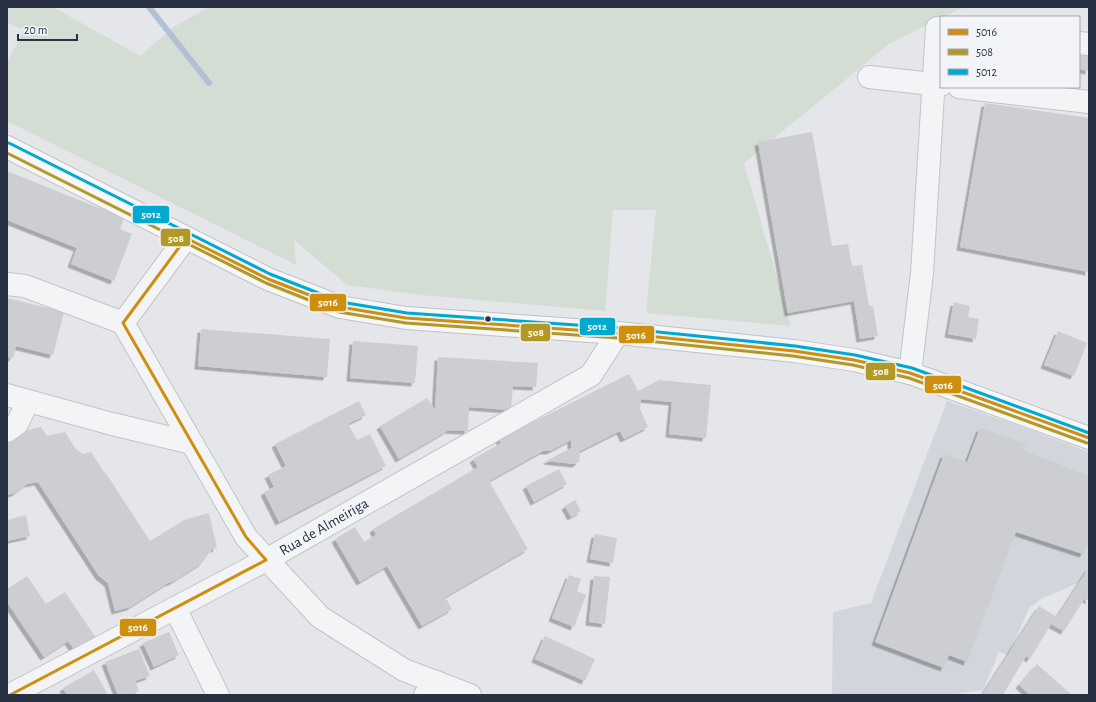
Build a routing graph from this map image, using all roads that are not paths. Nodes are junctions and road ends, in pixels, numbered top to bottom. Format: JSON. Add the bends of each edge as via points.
{"nodes":[{"id":1,"x":940,"y":28,"type":"edge"},
{"id":2,"x":869,"y":77,"type":"dead end"},
{"id":3,"x":937,"y":84,"type":"edge"},
{"id":4,"x":968,"y":88,"type":"edge"},
{"id":5,"x":1089,"y":102,"type":"edge"},
{"id":6,"x":7,"y":147,"type":"edge"},
{"id":7,"x":186,"y":238,"type":"junction"},
{"id":8,"x":7,"y":284,"type":"edge"},
{"id":9,"x":123,"y":323,"type":"junction"},
{"id":10,"x":618,"y":333,"type":"junction"},
{"id":11,"x":910,"y":373,"type":"junction"},
{"id":12,"x":7,"y":395,"type":"edge"},
{"id":13,"x":28,"y":401,"type":"junction"},
{"id":14,"x":7,"y":430,"type":"edge"},
{"id":15,"x":1089,"y":438,"type":"edge"},
{"id":16,"x":192,"y":443,"type":"junction"},
{"id":17,"x":266,"y":560,"type":"junction"},
{"id":18,"x":175,"y":608,"type":"junction"},
{"id":19,"x":431,"y":689,"type":"edge"},
{"id":20,"x":10,"y":695,"type":"edge"},
{"id":21,"x":218,"y":695,"type":"edge"},
{"id":22,"x":470,"y":695,"type":"edge"}],
"edges":[{"from":1,"to":3,"type":"street","via":[[937,28]]},
{"from":2,"to":3,"type":"street"},
{"from":3,"to":11,"type":"street","via":[[922,273]]},
{"from":4,"to":5,"type":"street"},
{"from":6,"to":7,"type":"main road"},
{"from":7,"to":9,"type":"street"},
{"from":7,"to":10,"type":"main road","via":[[268,279],[340,307],[406,318]]},
{"from":8,"to":9,"type":"street","via":[[26,286]]},
{"from":9,"to":16,"type":"street"},
{"from":10,"to":11,"type":"main road","via":[[794,351],[854,360]]},
{"from":10,"to":17,"type":"street","name":"Rua de Almeiriga","via":[[590,375]]},
{"from":11,"to":15,"type":"main road"},
{"from":12,"to":13,"type":"street"},
{"from":13,"to":14,"type":"street","via":[[17,424]]},
{"from":13,"to":16,"type":"street"},
{"from":16,"to":17,"type":"street","via":[[246,537]]},
{"from":17,"to":18,"type":"street","name":"Rua de Almeiriga"},
{"from":17,"to":19,"type":"street","via":[[320,617]]},
{"from":18,"to":20,"type":"street","name":"Rua de Almeiriga"},
{"from":18,"to":21,"type":"street"},
{"from":19,"to":22,"type":"street"}]}
